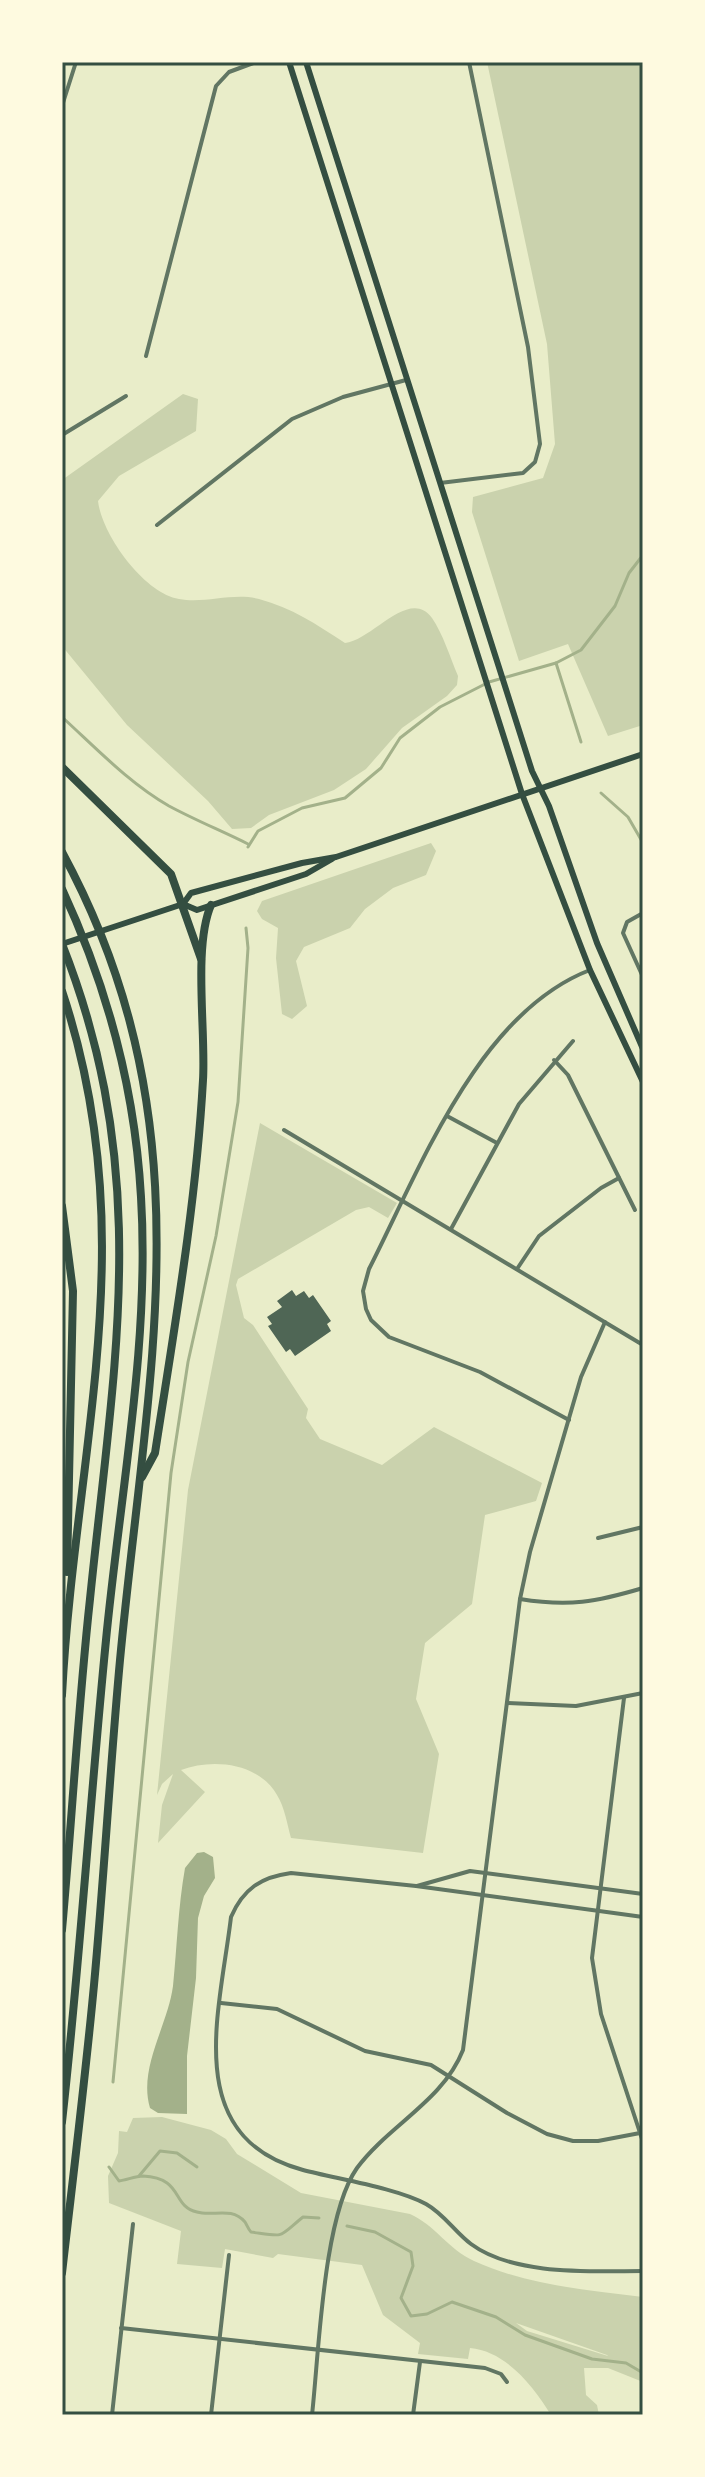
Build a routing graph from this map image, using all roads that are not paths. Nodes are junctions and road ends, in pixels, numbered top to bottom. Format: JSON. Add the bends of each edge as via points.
{"nodes":[{"id":1,"x":76,"y":62,"type":"edge"},
{"id":2,"x":256,"y":62,"type":"edge"},
{"id":3,"x":289,"y":62,"type":"edge"},
{"id":4,"x":306,"y":62,"type":"edge"},
{"id":5,"x":469,"y":62,"type":"edge"},
{"id":6,"x":62,"y":106,"type":"edge"},
{"id":7,"x":146,"y":356,"type":"dead end"},
{"id":8,"x":407,"y":380,"type":"junction"},
{"id":9,"x":391,"y":384,"type":"junction"},
{"id":10,"x":126,"y":396,"type":"dead end"},
{"id":11,"x":62,"y":435,"type":"edge"},
{"id":12,"x":440,"y":483,"type":"junction"},
{"id":13,"x":157,"y":525,"type":"dead end"},
{"id":14,"x":643,"y":754,"type":"edge"},
{"id":15,"x":62,"y":767,"type":"edge"},
{"id":16,"x":541,"y":788,"type":"junction"},
{"id":17,"x":522,"y":794,"type":"junction"},
{"id":18,"x":62,"y":852,"type":"edge"},
{"id":19,"x":336,"y":857,"type":"junction"},
{"id":20,"x":62,"y":889,"type":"edge"},
{"id":21,"x":183,"y":904,"type":"junction"},
{"id":22,"x":211,"y":905,"type":"junction"},
{"id":23,"x":643,"y":913,"type":"edge"},
{"id":24,"x":62,"y":944,"type":"edge"},
{"id":25,"x":202,"y":964,"type":"junction"},
{"id":26,"x":590,"y":970,"type":"junction"},
{"id":27,"x":643,"y":977,"type":"edge"},
{"id":28,"x":62,"y":991,"type":"edge"},
{"id":29,"x":573,"y":1041,"type":"dead end"},
{"id":30,"x":643,"y":1049,"type":"edge"},
{"id":31,"x":554,"y":1060,"type":"junction"},
{"id":32,"x":643,"y":1082,"type":"edge"},
{"id":33,"x":447,"y":1116,"type":"junction"},
{"id":34,"x":284,"y":1130,"type":"dead end"},
{"id":35,"x":497,"y":1143,"type":"junction"},
{"id":36,"x":619,"y":1178,"type":"junction"},
{"id":37,"x":403,"y":1201,"type":"junction"},
{"id":38,"x":62,"y":1206,"type":"edge"},
{"id":39,"x":635,"y":1210,"type":"dead end"},
{"id":40,"x":451,"y":1229,"type":"junction"},
{"id":41,"x":517,"y":1269,"type":"junction"},
{"id":42,"x":605,"y":1322,"type":"junction"},
{"id":43,"x":643,"y":1345,"type":"edge"},
{"id":44,"x":569,"y":1420,"type":"junction"},
{"id":45,"x":138,"y":1485,"type":"junction"},
{"id":46,"x":643,"y":1527,"type":"edge"},
{"id":47,"x":598,"y":1538,"type":"dead end"},
{"id":48,"x":643,"y":1588,"type":"edge"},
{"id":49,"x":520,"y":1599,"type":"junction"},
{"id":50,"x":66,"y":1616,"type":"junction"},
{"id":51,"x":643,"y":1693,"type":"edge"},
{"id":52,"x":62,"y":1695,"type":"edge"},
{"id":53,"x":624,"y":1698,"type":"junction"},
{"id":54,"x":507,"y":1703,"type":"junction"},
{"id":55,"x":486,"y":1872,"type":"junction"},
{"id":56,"x":416,"y":1886,"type":"junction"},
{"id":57,"x":600,"y":1888,"type":"junction"},
{"id":58,"x":643,"y":1894,"type":"edge"},
{"id":59,"x":483,"y":1897,"type":"junction"},
{"id":60,"x":597,"y":1911,"type":"junction"},
{"id":61,"x":643,"y":1917,"type":"edge"},
{"id":62,"x":62,"y":1930,"type":"edge"},
{"id":63,"x":221,"y":2003,"type":"junction"},
{"id":64,"x":452,"y":2077,"type":"junction"},
{"id":65,"x":62,"y":2122,"type":"edge"},
{"id":66,"x":640,"y":2133,"type":"junction"},
{"id":67,"x":643,"y":2142,"type":"edge"},
{"id":68,"x":349,"y":2182,"type":"junction"},
{"id":69,"x":133,"y":2224,"type":"dead end"},
{"id":70,"x":229,"y":2255,"type":"dead end"},
{"id":71,"x":643,"y":2271,"type":"edge"},
{"id":72,"x":62,"y":2273,"type":"edge"},
{"id":73,"x":121,"y":2328,"type":"junction"},
{"id":74,"x":220,"y":2339,"type":"junction"},
{"id":75,"x":319,"y":2350,"type":"junction"},
{"id":76,"x":420,"y":2361,"type":"junction"},
{"id":77,"x":507,"y":2382,"type":"dead end"},
{"id":78,"x":112,"y":2415,"type":"edge"},
{"id":79,"x":211,"y":2415,"type":"edge"},
{"id":80,"x":312,"y":2415,"type":"edge"},
{"id":81,"x":413,"y":2415,"type":"edge"}],
"edges":[{"from":1,"to":6,"type":"street"},
{"from":2,"to":7,"type":"street","via":[[229,72],[216,86]]},
{"from":3,"to":9,"type":"main road"},
{"from":4,"to":8,"type":"main road"},
{"from":5,"to":12,"type":"street","via":[[528,347],[540,444],[535,462],[523,473]]},
{"from":8,"to":9,"type":"street"},
{"from":8,"to":12,"type":"main road"},
{"from":9,"to":13,"type":"street","via":[[292,419]]},
{"from":9,"to":17,"type":"main road"},
{"from":10,"to":11,"type":"street"},
{"from":12,"to":16,"type":"main road"},
{"from":14,"to":16,"type":"main road"},
{"from":15,"to":21,"type":"highway","via":[[164,865]]},
{"from":16,"to":17,"type":"main road"},
{"from":16,"to":30,"type":"main road","via":[[597,943]]},
{"from":17,"to":19,"type":"main road"},
{"from":17,"to":26,"type":"main road"},
{"from":18,"to":45,"type":"highway","via":[[123,999],[154,1147],[158,1280]]},
{"from":19,"to":21,"type":"main road","via":[[191,893]]},
{"from":19,"to":22,"type":"main road","via":[[306,874]]},
{"from":20,"to":65,"type":"highway","via":[[91,957],[120,1050],[137,1149],[142,1251]]},
{"from":21,"to":22,"type":"main road","via":[[197,910]]},
{"from":21,"to":24,"type":"main road"},
{"from":21,"to":25,"type":"highway"},
{"from":22,"to":25,"type":"highway"},
{"from":23,"to":27,"type":"street","via":[[627,922],[623,933]]},
{"from":24,"to":62,"type":"highway","via":[[106,1090],[121,1238],[117,1341]]},
{"from":25,"to":45,"type":"highway","via":[[204,1051],[196,1163],[155,1453]]},
{"from":26,"to":32,"type":"main road"},
{"from":26,"to":33,"type":"street","via":[[564,980],[519,1015]]},
{"from":28,"to":50,"type":"highway","via":[[96,1130],[105,1251],[98,1372]]},
{"from":29,"to":31,"type":"street"},
{"from":31,"to":35,"type":"street"},
{"from":31,"to":36,"type":"street","via":[[568,1075]]},
{"from":33,"to":35,"type":"street"},
{"from":33,"to":37,"type":"street"},
{"from":34,"to":37,"type":"street"},
{"from":35,"to":40,"type":"street"},
{"from":36,"to":39,"type":"street"},
{"from":36,"to":41,"type":"street","via":[[539,1236]]},
{"from":37,"to":40,"type":"street"},
{"from":37,"to":44,"type":"street","via":[[364,1281],[371,1320],[389,1337],[480,1372]]},
{"from":38,"to":50,"type":"highway","via":[[73,1291]]},
{"from":40,"to":41,"type":"street"},
{"from":41,"to":42,"type":"street"},
{"from":42,"to":43,"type":"street"},
{"from":42,"to":44,"type":"street"},
{"from":44,"to":49,"type":"street"},
{"from":45,"to":72,"type":"highway","via":[[94,1986]]},
{"from":46,"to":47,"type":"street"},
{"from":48,"to":49,"type":"street","via":[[586,1604]]},
{"from":49,"to":54,"type":"street"},
{"from":50,"to":52,"type":"highway"},
{"from":51,"to":53,"type":"street"},
{"from":53,"to":54,"type":"street","via":[[576,1706]]},
{"from":53,"to":57,"type":"street"},
{"from":54,"to":55,"type":"street"},
{"from":55,"to":56,"type":"street","via":[[453,1873]]},
{"from":55,"to":57,"type":"street"},
{"from":55,"to":59,"type":"street"},
{"from":56,"to":59,"type":"street"},
{"from":56,"to":63,"type":"street","via":[[291,1873],[270,1876],[240,1897],[231,1917]]},
{"from":57,"to":58,"type":"street"},
{"from":57,"to":60,"type":"street"},
{"from":59,"to":60,"type":"street"},
{"from":59,"to":64,"type":"street","via":[[463,2050]]},
{"from":60,"to":61,"type":"street"},
{"from":60,"to":66,"type":"street","via":[[594,1986]]},
{"from":63,"to":64,"type":"street","via":[[277,2009],[365,2051],[415,2059]]},
{"from":63,"to":68,"type":"street","via":[[215,2067],[225,2110],[235,2127],[279,2163]]},
{"from":64,"to":66,"type":"street","via":[[547,2134],[598,2141]]},
{"from":64,"to":68,"type":"street","via":[[369,2153]]},
{"from":66,"to":67,"type":"street"},
{"from":68,"to":71,"type":"street","via":[[425,2203],[473,2245],[519,2263],[547,2270]]},
{"from":68,"to":75,"type":"street","via":[[336,2215]]},
{"from":69,"to":73,"type":"street"},
{"from":70,"to":74,"type":"street"},
{"from":73,"to":74,"type":"street"},
{"from":73,"to":78,"type":"street"},
{"from":74,"to":75,"type":"street"},
{"from":74,"to":79,"type":"street"},
{"from":75,"to":76,"type":"street"},
{"from":75,"to":80,"type":"street"},
{"from":76,"to":77,"type":"street","via":[[485,2368]]},
{"from":76,"to":81,"type":"street"}]}
